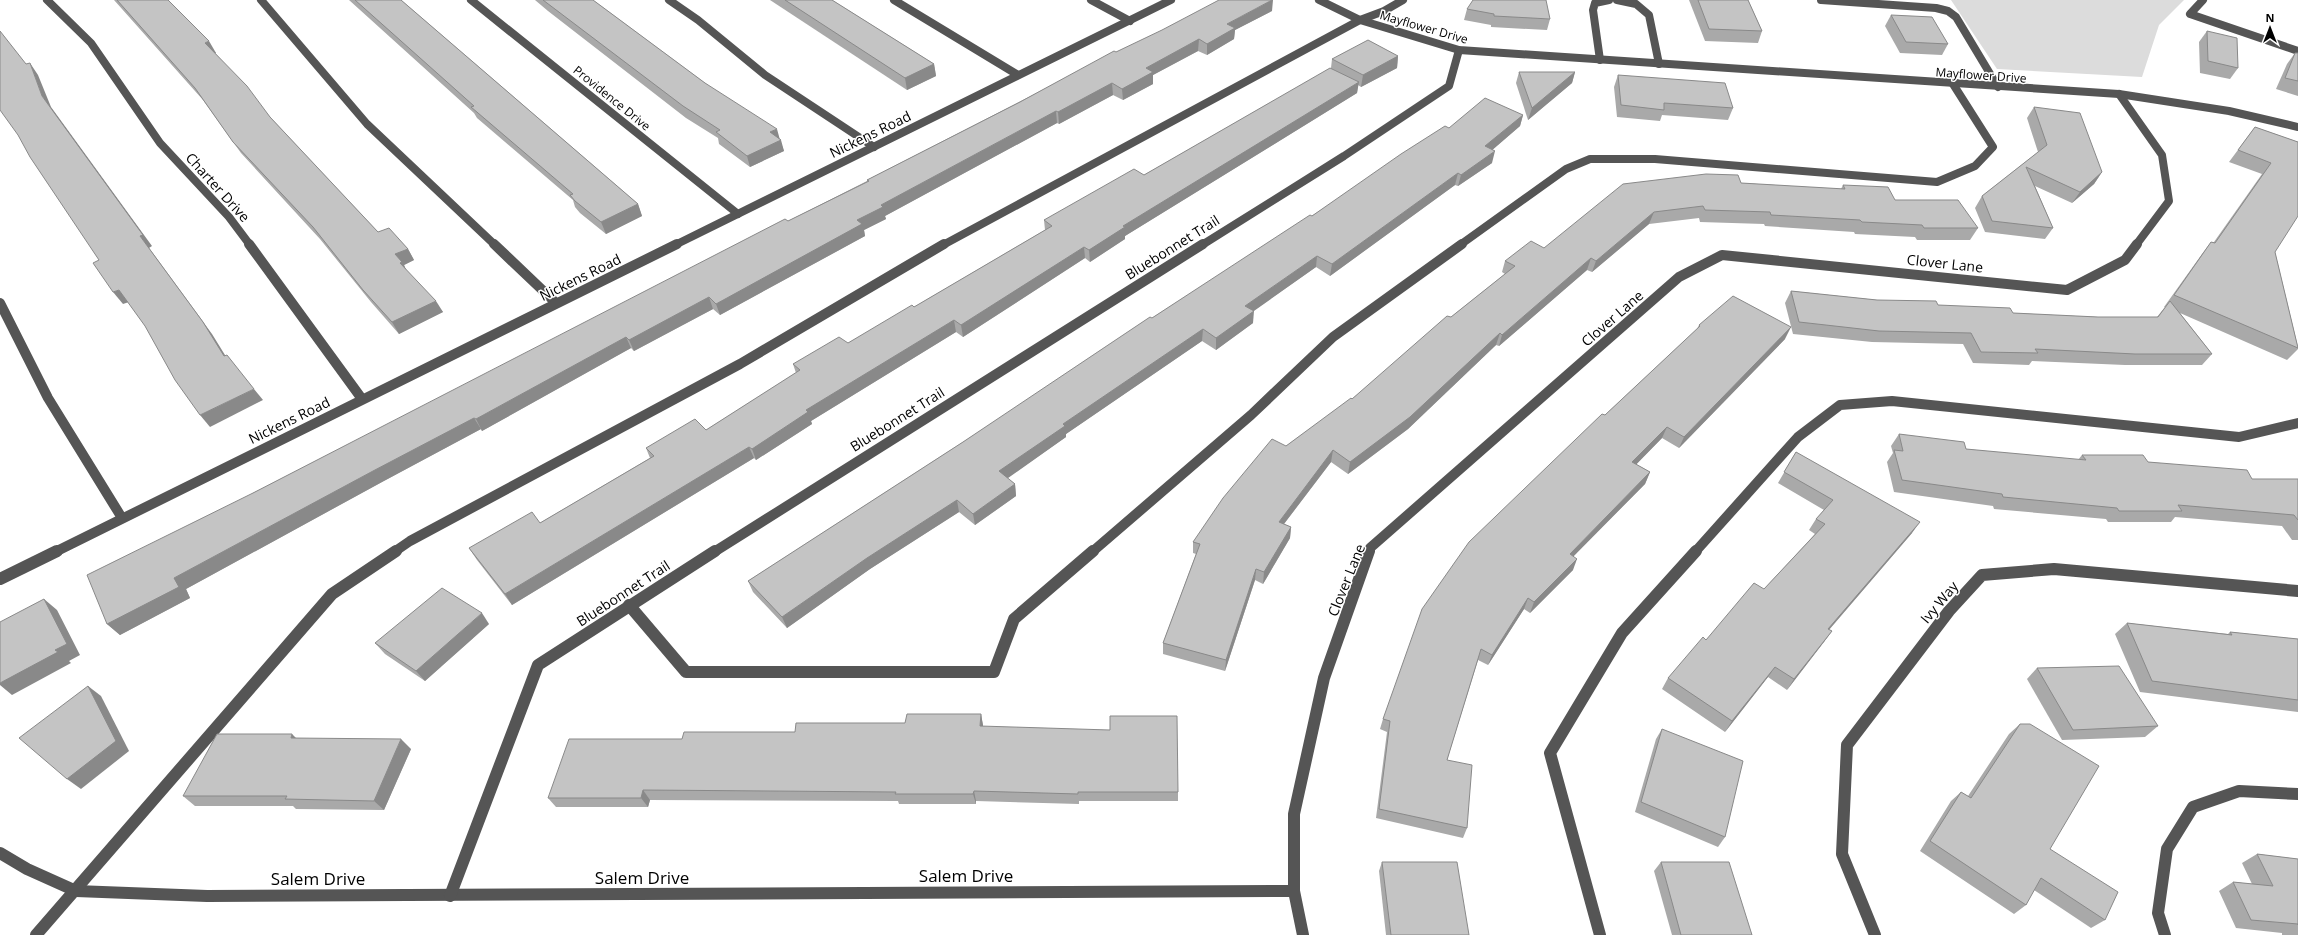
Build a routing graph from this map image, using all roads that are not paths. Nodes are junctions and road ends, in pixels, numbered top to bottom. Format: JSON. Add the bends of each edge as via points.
{"nodes":[{"id":1,"x":47,"y":0,"type":"edge"},
{"id":2,"x":261,"y":0,"type":"edge"},
{"id":3,"x":471,"y":0,"type":"edge"},
{"id":4,"x":670,"y":0,"type":"edge"},
{"id":5,"x":894,"y":0,"type":"edge"},
{"id":6,"x":1091,"y":0,"type":"edge"},
{"id":7,"x":1172,"y":0,"type":"edge"},
{"id":8,"x":1319,"y":0,"type":"edge"},
{"id":9,"x":1403,"y":0,"type":"edge"},
{"id":10,"x":1608,"y":0,"type":"edge"},
{"id":11,"x":1617,"y":0,"type":"edge"},
{"id":12,"x":1821,"y":0,"type":"edge"},
{"id":13,"x":2203,"y":0,"type":"edge"},
{"id":14,"x":1360,"y":20,"type":"junction"},
{"id":15,"x":1130,"y":21,"type":"junction"},
{"id":16,"x":1459,"y":50,"type":"junction"},
{"id":17,"x":2298,"y":51,"type":"edge"},
{"id":18,"x":1600,"y":60,"type":"junction"},
{"id":19,"x":1659,"y":64,"type":"junction"},
{"id":20,"x":1018,"y":75,"type":"junction"},
{"id":21,"x":1953,"y":84,"type":"junction"},
{"id":22,"x":1998,"y":87,"type":"junction"},
{"id":23,"x":2119,"y":94,"type":"junction"},
{"id":24,"x":2298,"y":127,"type":"edge"},
{"id":25,"x":874,"y":147,"type":"junction"},
{"id":26,"x":738,"y":214,"type":"junction"},
{"id":27,"x":0,"y":303,"type":"edge"},
{"id":28,"x":556,"y":304,"type":"junction"},
{"id":29,"x":362,"y":399,"type":"junction"},
{"id":30,"x":2298,"y":423,"type":"edge"},
{"id":31,"x":122,"y":518,"type":"junction"},
{"id":32,"x":0,"y":578,"type":"edge"},
{"id":33,"x":2298,"y":591,"type":"edge"},
{"id":34,"x":629,"y":604,"type":"junction"},
{"id":35,"x":2298,"y":794,"type":"edge"},
{"id":36,"x":0,"y":853,"type":"edge"},
{"id":37,"x":76,"y":891,"type":"junction"},
{"id":38,"x":1294,"y":891,"type":"junction"},
{"id":39,"x":450,"y":896,"type":"junction"},
{"id":40,"x":36,"y":935,"type":"edge"},
{"id":41,"x":1303,"y":935,"type":"edge"},
{"id":42,"x":1600,"y":935,"type":"edge"},
{"id":43,"x":1875,"y":935,"type":"edge"},
{"id":44,"x":2165,"y":935,"type":"edge"}],
"edges":[{"from":1,"to":29,"type":"street","name":"Charter Drive","via":[[91,43],[160,143],[229,217]]},
{"from":2,"to":28,"type":"street","via":[[367,124]]},
{"from":3,"to":26,"type":"street","name":"Providence Drive"},
{"from":4,"to":25,"type":"street","via":[[765,75]]},
{"from":5,"to":20,"type":"street"},
{"from":6,"to":15,"type":"street"},
{"from":7,"to":15,"type":"street","name":"Nickens Road"},
{"from":8,"to":14,"type":"street","name":"Mayflower Drive"},
{"from":9,"to":14,"type":"street"},
{"from":10,"to":18,"type":"street","via":[[1595,3],[1593,10]]},
{"from":11,"to":19,"type":"street","via":[[1636,4],[1649,15]]},
{"from":12,"to":22,"type":"street","via":[[1948,11],[1956,17]]},
{"from":13,"to":17,"type":"street","via":[[2190,14]]},
{"from":14,"to":16,"type":"street","name":"Mayflower Drive"},
{"from":14,"to":37,"type":"street","via":[[972,228],[740,364],[404,545],[332,594]]},
{"from":15,"to":20,"type":"street","name":"Nickens Road"},
{"from":16,"to":18,"type":"street","name":"Mayflower Drive"},
{"from":16,"to":34,"type":"street","name":"Bluebonnet Trail","via":[[1449,86],[1337,160]]},
{"from":18,"to":19,"type":"street","name":"Mayflower Drive"},
{"from":19,"to":21,"type":"street","name":"Mayflower Drive"},
{"from":20,"to":25,"type":"street","name":"Nickens Road"},
{"from":21,"to":22,"type":"street","name":"Mayflower Drive"},
{"from":21,"to":34,"type":"street","via":[[1993,147],[1975,166],[1937,182],[1655,159],[1590,159],[1566,169],[1333,338],[1251,415],[1014,619],[994,672],[686,672]]},
{"from":22,"to":23,"type":"street","name":"Mayflower Drive"},
{"from":23,"to":24,"type":"street","name":"Mayflower Drive","via":[[2230,111]]},
{"from":23,"to":38,"type":"street","name":"Clover Lane","via":[[2162,156],[2169,201],[2125,260],[2067,290],[1722,255],[1680,277],[1370,548],[1324,678],[1294,814]]},
{"from":25,"to":26,"type":"street","name":"Nickens Road"},
{"from":26,"to":28,"type":"street","name":"Nickens Road"},
{"from":27,"to":31,"type":"street","via":[[48,398]]},
{"from":28,"to":29,"type":"street","name":"Nickens Road"},
{"from":29,"to":31,"type":"street","name":"Nickens Road"},
{"from":30,"to":42,"type":"street","via":[[2239,437],[1892,401],[1840,405],[1798,437],[1622,633],[1550,753]]},
{"from":31,"to":32,"type":"street","name":"Nickens Road"},
{"from":33,"to":43,"type":"street","name":"Ivy Way","via":[[2054,569],[1982,575],[1949,611],[1847,745],[1842,854]]},
{"from":34,"to":39,"type":"street","name":"Bluebonnet Trail","via":[[538,666]]},
{"from":35,"to":44,"type":"street","via":[[2240,791],[2193,807],[2167,849],[2158,913]]},
{"from":36,"to":37,"type":"street","name":"Salem Drive"},
{"from":37,"to":39,"type":"street","name":"Salem Drive","via":[[207,896]]},
{"from":37,"to":40,"type":"street"},
{"from":38,"to":39,"type":"street","name":"Salem Drive"},
{"from":38,"to":41,"type":"street","name":"Clover Lane"}]}
